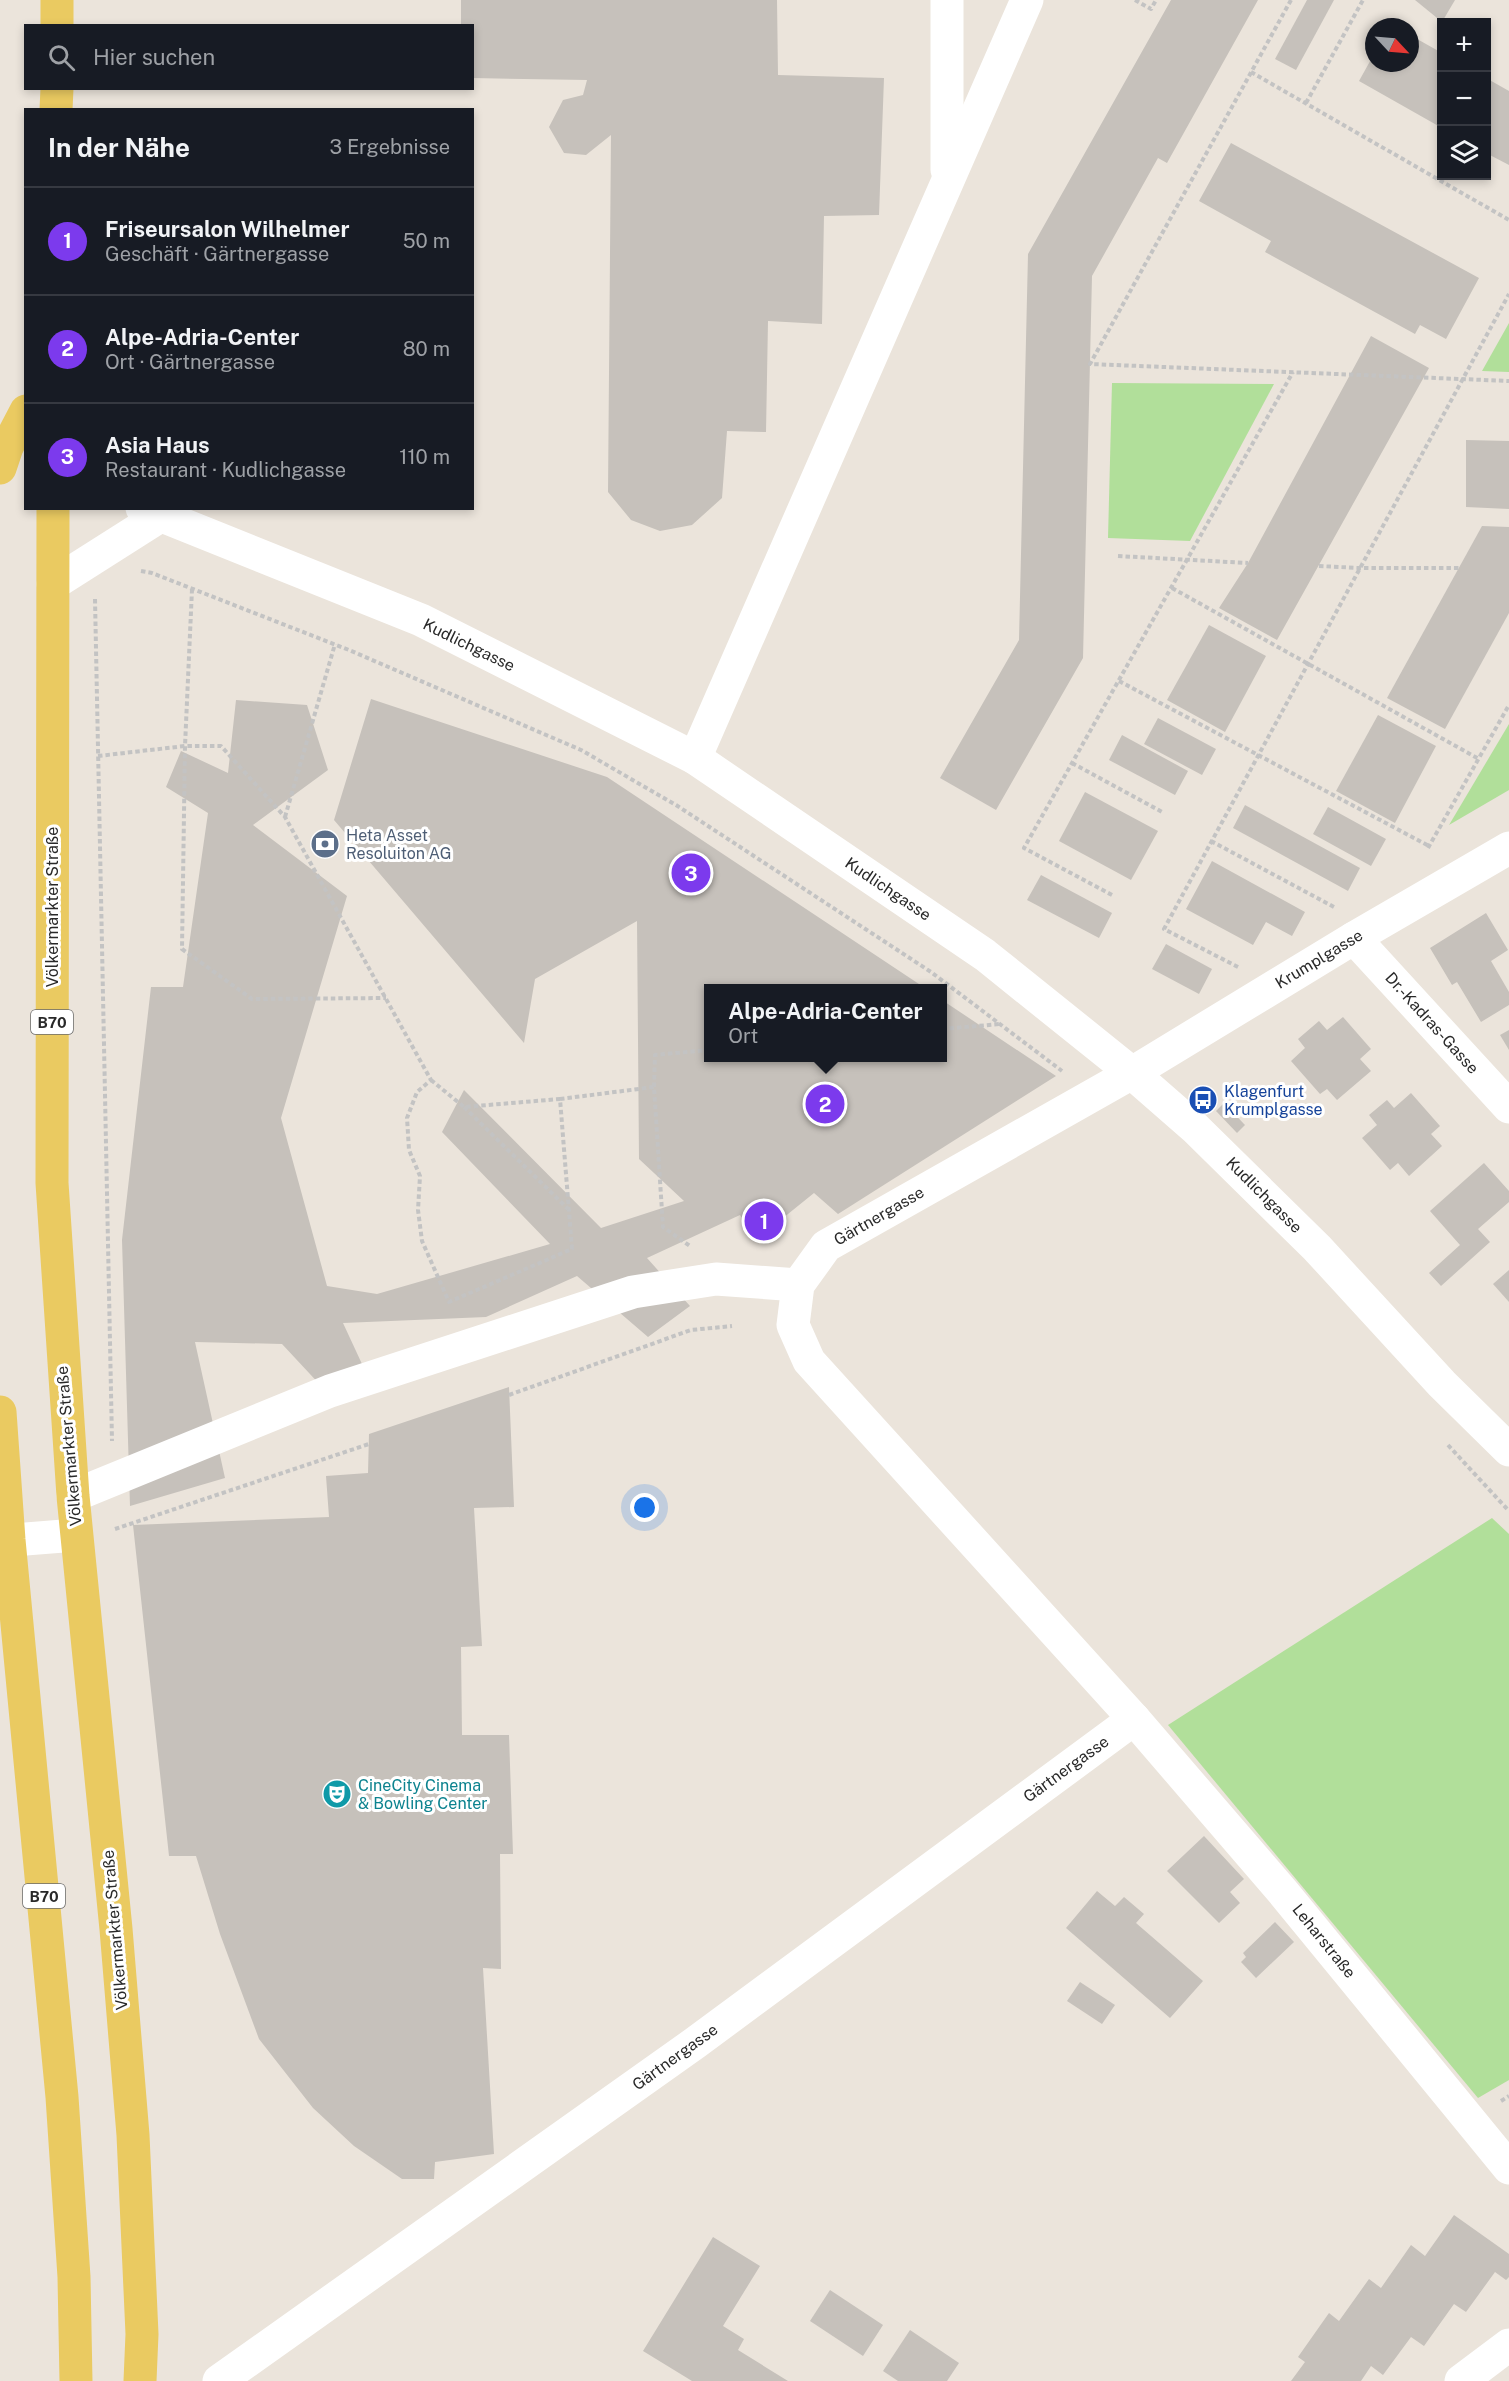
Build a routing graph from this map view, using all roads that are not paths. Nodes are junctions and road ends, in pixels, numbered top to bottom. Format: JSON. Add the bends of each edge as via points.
{"nodes":[{"id":1,"x":57,"y":0,"type":"edge"},
{"id":2,"x":947,"y":0,"type":"edge"},
{"id":3,"x":1027,"y":0,"type":"edge"},
{"id":4,"x":57,"y":24,"type":"edge"},
{"id":5,"x":57,"y":90,"type":"edge"},
{"id":6,"x":56,"y":108,"type":"edge"},
{"id":7,"x":947,"y":184,"type":"junction"},
{"id":8,"x":24,"y":416,"type":"edge"},
{"id":9,"x":8,"y":454,"type":"edge"},
{"id":10,"x":53,"y":510,"type":"edge"},
{"id":11,"x":150,"y":511,"type":"edge"},
{"id":12,"x":53,"y":584,"type":"junction"},
{"id":13,"x":696,"y":758,"type":"junction"},
{"id":14,"x":1509,"y":849,"type":"edge"},
{"id":15,"x":1363,"y":933,"type":"junction"},
{"id":16,"x":1132,"y":1073,"type":"junction"},
{"id":17,"x":1509,"y":1107,"type":"edge"},
{"id":18,"x":798,"y":1285,"type":"junction"},
{"id":19,"x":0,"y":1412,"type":"edge"},
{"id":20,"x":1509,"y":1450,"type":"edge"},
{"id":21,"x":73,"y":1496,"type":"junction"},
{"id":22,"x":76,"y":1534,"type":"junction"},
{"id":23,"x":4,"y":1541,"type":"edge"},
{"id":24,"x":1134,"y":1719,"type":"junction"},
{"id":25,"x":1509,"y":2168,"type":"edge"},
{"id":26,"x":1509,"y":2345,"type":"edge"},
{"id":27,"x":225,"y":2379,"type":"edge"},
{"id":28,"x":76,"y":2381,"type":"edge"},
{"id":29,"x":140,"y":2381,"type":"edge"},
{"id":30,"x":1461,"y":2381,"type":"edge"}],
"edges":[{"from":1,"to":4,"type":"main road"},
{"from":2,"to":7,"type":"street"},
{"from":3,"to":7,"type":"street"},
{"from":5,"to":6,"type":"main road"},
{"from":7,"to":13,"type":"street"},
{"from":8,"to":9,"type":"main road"},
{"from":10,"to":12,"type":"main road","name":"Völkermarkter Straße","number":"B70"},
{"from":11,"to":12,"type":"street"},
{"from":11,"to":13,"type":"street","name":"Kudlichgasse","via":[[421,620]]},
{"from":12,"to":21,"type":"main road","name":"Völkermarkter Straße","number":"B70","via":[[51,1183]]},
{"from":13,"to":16,"type":"street","name":"Kudlichgasse","via":[[985,955]]},
{"from":14,"to":15,"type":"street","name":"Krumplgasse"},
{"from":15,"to":16,"type":"street","name":"Krumplgasse"},
{"from":15,"to":17,"type":"street","name":"Dr.-Kadras-Gasse"},
{"from":16,"to":18,"type":"street","name":"Gärtnergasse","via":[[826,1246]]},
{"from":16,"to":20,"type":"street","name":"Kudlichgasse","via":[[1195,1128],[1317,1248],[1442,1384]]},
{"from":18,"to":21,"type":"street","via":[[716,1279],[633,1292],[330,1391]]},
{"from":18,"to":24,"type":"street","name":"Gärtnergasse","via":[[793,1325],[809,1361]]},
{"from":19,"to":23,"type":"main road","number":"B70"},
{"from":21,"to":22,"type":"main road","name":"Völkermarkter Straße","number":"B70"},
{"from":22,"to":23,"type":"street"},
{"from":22,"to":29,"type":"main road","name":"Völkermarkter Straße","number":"B70","via":[[133,2135],[142,2323]]},
{"from":23,"to":28,"type":"main road","number":"B70","via":[[62,2097],[74,2277]]},
{"from":24,"to":25,"type":"street","name":"Leharstraße","via":[[1282,1891]]},
{"from":24,"to":27,"type":"street","name":"Gärtnergasse","via":[[686,2050]]},
{"from":26,"to":30,"type":"street"}]}
